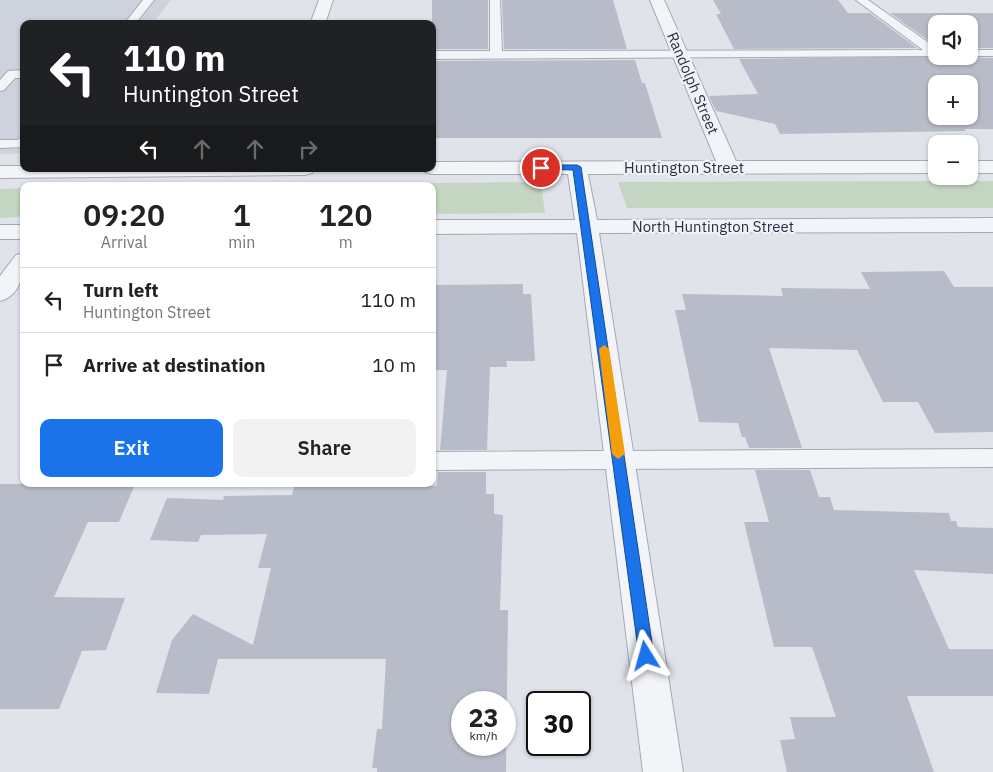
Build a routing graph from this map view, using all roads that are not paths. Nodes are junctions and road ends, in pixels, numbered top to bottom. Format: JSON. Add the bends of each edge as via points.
{"nodes":[{"id":1,"x":149,"y":0,"type":"edge"},
{"id":2,"x":326,"y":0,"type":"edge"},
{"id":3,"x":495,"y":0,"type":"edge"},
{"id":4,"x":657,"y":0,"type":"edge"},
{"id":5,"x":862,"y":0,"type":"edge"},
{"id":6,"x":132,"y":20,"type":"edge"},
{"id":7,"x":318,"y":20,"type":"edge"},
{"id":8,"x":928,"y":47,"type":"edge"},
{"id":9,"x":928,"y":53,"type":"edge"},
{"id":10,"x":978,"y":53,"type":"edge"},
{"id":11,"x":993,"y":53,"type":"edge"},
{"id":12,"x":680,"y":54,"type":"junction"},
{"id":13,"x":436,"y":55,"type":"edge"},
{"id":14,"x":496,"y":55,"type":"junction"},
{"id":15,"x":20,"y":74,"type":"edge"},
{"id":16,"x":0,"y":87,"type":"edge"},
{"id":17,"x":0,"y":144,"type":"edge"},
{"id":18,"x":20,"y":144,"type":"edge"},
{"id":19,"x":728,"y":166,"type":"junction"},
{"id":20,"x":577,"y":167,"type":"junction"},
{"id":21,"x":928,"y":167,"type":"edge"},
{"id":22,"x":978,"y":167,"type":"edge"},
{"id":23,"x":993,"y":167,"type":"edge"},
{"id":24,"x":436,"y":168,"type":"edge"},
{"id":25,"x":0,"y":172,"type":"edge"},
{"id":26,"x":204,"y":172,"type":"edge"},
{"id":27,"x":81,"y":178,"type":"edge"},
{"id":28,"x":993,"y":225,"type":"edge"},
{"id":29,"x":587,"y":226,"type":"junction"},
{"id":30,"x":436,"y":228,"type":"edge"},
{"id":31,"x":0,"y":232,"type":"edge"},
{"id":32,"x":20,"y":232,"type":"edge"},
{"id":33,"x":20,"y":266,"type":"edge"},
{"id":34,"x":0,"y":293,"type":"edge"},
{"id":35,"x":436,"y":461,"type":"edge"},
{"id":36,"x":619,"y":461,"type":"junction"},
{"id":37,"x":991,"y":461,"type":"edge"},
{"id":38,"x":663,"y":772,"type":"edge"}],
"edges":[{"from":1,"to":6,"type":"lane"},
{"from":2,"to":7,"type":"street"},
{"from":3,"to":14,"type":"lane"},
{"from":4,"to":12,"type":"street","name":"Randolph Street"},
{"from":5,"to":8,"type":"lane"},
{"from":9,"to":12,"type":"lane"},
{"from":10,"to":11,"type":"lane"},
{"from":12,"to":14,"type":"lane"},
{"from":12,"to":19,"type":"street","name":"Randolph Street"},
{"from":13,"to":14,"type":"lane"},
{"from":15,"to":16,"type":"lane","via":[[12,74]]},
{"from":17,"to":18,"type":"lane"},
{"from":19,"to":20,"type":"street","name":"Huntington Street"},
{"from":19,"to":21,"type":"street","name":"Huntington Street"},
{"from":20,"to":24,"type":"street","name":"Huntington Street"},
{"from":20,"to":29,"type":"street"},
{"from":22,"to":23,"type":"street"},
{"from":25,"to":27,"type":"street"},
{"from":26,"to":27,"type":"street"},
{"from":28,"to":29,"type":"street","name":"North Huntington Street"},
{"from":29,"to":30,"type":"street","name":"North Huntington Street"},
{"from":29,"to":36,"type":"street"},
{"from":31,"to":32,"type":"street"},
{"from":33,"to":34,"type":"street"},
{"from":35,"to":36,"type":"lane"},
{"from":36,"to":37,"type":"lane"},
{"from":36,"to":38,"type":"street"}]}
